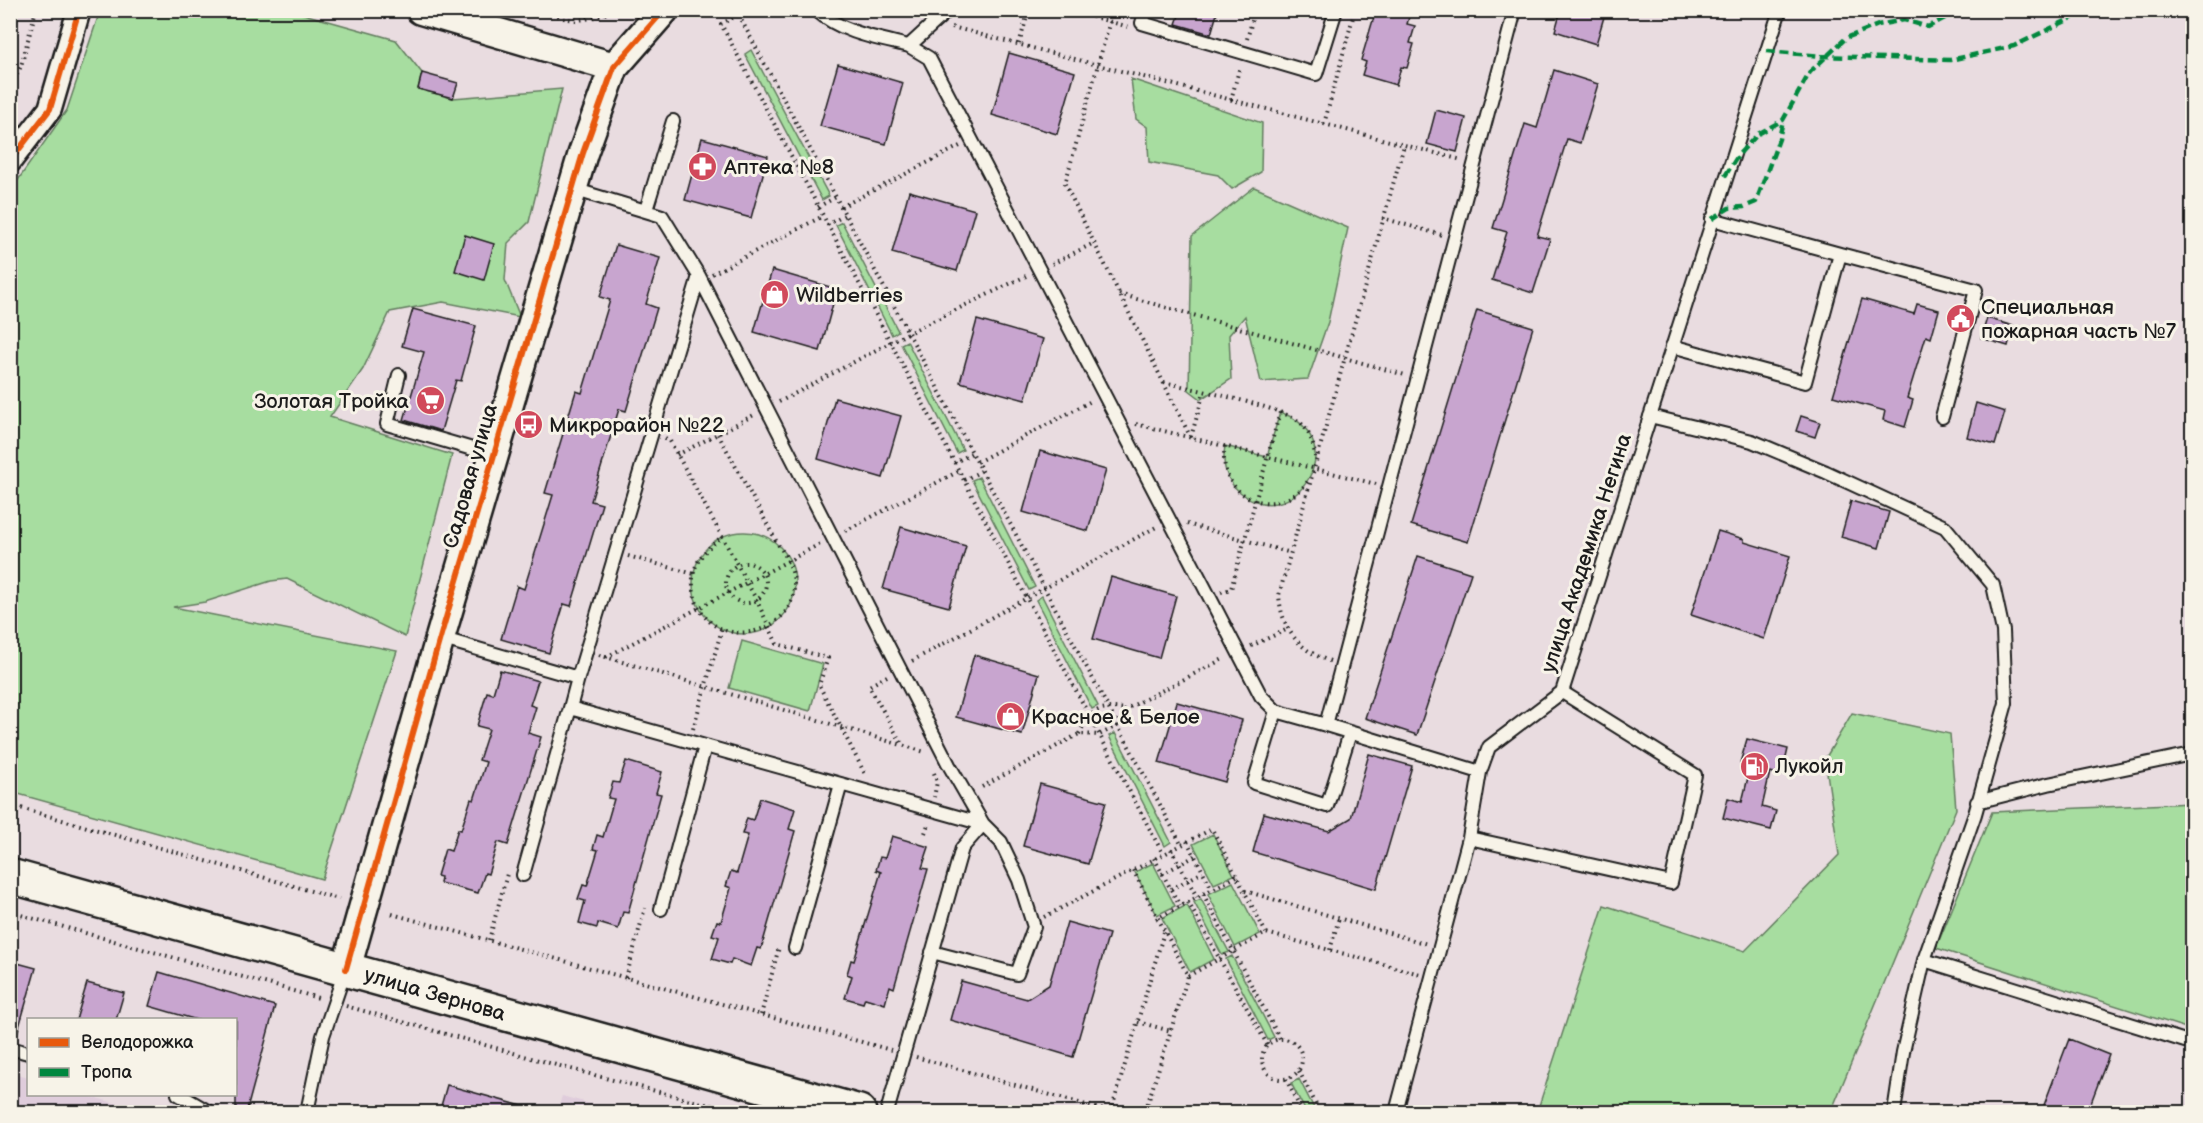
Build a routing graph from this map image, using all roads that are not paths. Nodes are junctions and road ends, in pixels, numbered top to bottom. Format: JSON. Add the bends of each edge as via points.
{"nodes":[{"id":1,"x":78,"y":10,"type":"edge"},
{"id":2,"x":421,"y":10,"type":"edge"},
{"id":3,"x":664,"y":10,"type":"edge"},
{"id":4,"x":816,"y":10,"type":"edge"},
{"id":5,"x":948,"y":10,"type":"edge"},
{"id":6,"x":1336,"y":10,"type":"edge"},
{"id":7,"x":1515,"y":10,"type":"edge"},
{"id":8,"x":1780,"y":10,"type":"edge"},
{"id":9,"x":1144,"y":16,"type":"edge"},
{"id":10,"x":909,"y":46,"type":"junction"},
{"id":11,"x":614,"y":67,"type":"junction"},
{"id":12,"x":673,"y":121,"type":"dead end"},
{"id":13,"x":10,"y":161,"type":"edge"},
{"id":14,"x":573,"y":189,"type":"junction"},
{"id":15,"x":646,"y":210,"type":"junction"},
{"id":16,"x":1712,"y":219,"type":"junction"},
{"id":17,"x":1840,"y":254,"type":"junction"},
{"id":18,"x":705,"y":275,"type":"junction"},
{"id":19,"x":1672,"y":346,"type":"junction"},
{"id":20,"x":399,"y":375,"type":"dead end"},
{"id":21,"x":1650,"y":416,"type":"junction"},
{"id":22,"x":1942,"y":417,"type":"dead end"},
{"id":23,"x":493,"y":455,"type":"junction"},
{"id":24,"x":440,"y":638,"type":"junction"},
{"id":25,"x":578,"y":678,"type":"junction"},
{"id":26,"x":1562,"y":692,"type":"junction"},
{"id":27,"x":570,"y":708,"type":"junction"},
{"id":28,"x":1276,"y":711,"type":"junction"},
{"id":29,"x":1326,"y":725,"type":"junction"},
{"id":30,"x":1350,"y":733,"type":"junction"},
{"id":31,"x":705,"y":746,"type":"junction"},
{"id":32,"x":2193,"y":754,"type":"edge"},
{"id":33,"x":1480,"y":772,"type":"junction"},
{"id":34,"x":841,"y":784,"type":"junction"},
{"id":35,"x":1977,"y":802,"type":"junction"},
{"id":36,"x":983,"y":824,"type":"junction"},
{"id":37,"x":1469,"y":838,"type":"junction"},
{"id":38,"x":523,"y":875,"type":"road end"},
{"id":39,"x":10,"y":876,"type":"edge"},
{"id":40,"x":661,"y":909,"type":"road end"},
{"id":41,"x":795,"y":948,"type":"road end"},
{"id":42,"x":932,"y":952,"type":"junction"},
{"id":43,"x":1924,"y":960,"type":"junction"},
{"id":44,"x":346,"y":969,"type":"junction"},
{"id":45,"x":2185,"y":1041,"type":"dead end"},
{"id":46,"x":10,"y":1048,"type":"edge"},
{"id":47,"x":27,"y":1053,"type":"edge"},
{"id":48,"x":180,"y":1096,"type":"edge"},
{"id":49,"x":209,"y":1113,"type":"edge"},
{"id":50,"x":307,"y":1113,"type":"edge"},
{"id":51,"x":859,"y":1113,"type":"edge"},
{"id":52,"x":887,"y":1113,"type":"edge"},
{"id":53,"x":1396,"y":1113,"type":"edge"},
{"id":54,"x":1894,"y":1113,"type":"edge"}],
"edges":[{"from":1,"to":13,"type":"street","via":[[50,109]]},
{"from":2,"to":11,"type":"street"},
{"from":3,"to":11,"type":"street","name":"Садовая улица"},
{"from":4,"to":10,"type":"lane","via":[[844,29]]},
{"from":5,"to":10,"type":"lane"},
{"from":6,"to":9,"type":"lane","via":[[1317,74]]},
{"from":7,"to":29,"type":"lane"},
{"from":8,"to":16,"type":"lane","name":"улица Академика Негина"},
{"from":10,"to":28,"type":"lane","via":[[929,58],[1261,696]]},
{"from":11,"to":14,"type":"street","name":"Садовая улица"},
{"from":12,"to":15,"type":"lane"},
{"from":14,"to":15,"type":"lane"},
{"from":14,"to":23,"type":"street","name":"Садовая улица"},
{"from":15,"to":18,"type":"lane","via":[[662,216]]},
{"from":16,"to":17,"type":"lane"},
{"from":16,"to":19,"type":"lane","name":"улица Академика Негина"},
{"from":17,"to":19,"type":"lane","via":[[1805,382]]},
{"from":17,"to":22,"type":"lane","via":[[1976,291]]},
{"from":18,"to":25,"type":"lane","via":[[653,430]]},
{"from":18,"to":36,"type":"lane","via":[[766,409]]},
{"from":19,"to":21,"type":"lane","name":"улица Академика Негина"},
{"from":20,"to":23,"type":"lane","via":[[387,424]]},
{"from":21,"to":26,"type":"lane","name":"улица Академика Негина"},
{"from":21,"to":35,"type":"lane","via":[[1752,441],[1945,527],[1993,585],[2003,631],[2006,704]]},
{"from":23,"to":24,"type":"street","name":"Садовая улица"},
{"from":24,"to":25,"type":"lane"},
{"from":24,"to":44,"type":"street","name":"Садовая улица"},
{"from":25,"to":27,"type":"lane"},
{"from":26,"to":33,"type":"lane","name":"улица Академика Негина","via":[[1489,747]]},
{"from":26,"to":37,"type":"lane","via":[[1695,775],[1671,883]]},
{"from":27,"to":31,"type":"lane"},
{"from":27,"to":38,"type":"lane"},
{"from":28,"to":29,"type":"lane"},
{"from":28,"to":30,"type":"lane","via":[[1254,783],[1327,806]]},
{"from":29,"to":30,"type":"lane"},
{"from":30,"to":33,"type":"lane"},
{"from":31,"to":34,"type":"lane"},
{"from":31,"to":40,"type":"lane"},
{"from":32,"to":35,"type":"lane"},
{"from":33,"to":37,"type":"lane","name":"улица Академика Негина"},
{"from":34,"to":36,"type":"lane"},
{"from":34,"to":41,"type":"lane"},
{"from":35,"to":43,"type":"lane"},
{"from":36,"to":42,"type":"lane","via":[[962,848]]},
{"from":36,"to":42,"type":"lane","via":[[1001,842],[1019,880],[1034,927],[1017,974]]},
{"from":37,"to":53,"type":"lane","name":"улица Академика Негина"},
{"from":39,"to":44,"type":"main road","name":"улица Зернова"},
{"from":42,"to":52,"type":"lane"},
{"from":43,"to":45,"type":"lane"},
{"from":43,"to":54,"type":"lane"},
{"from":44,"to":50,"type":"lane","via":[[323,1036]]},
{"from":44,"to":51,"type":"main road","name":"улица Зернова"},
{"from":46,"to":47,"type":"lane"},
{"from":48,"to":49,"type":"lane"}]}
